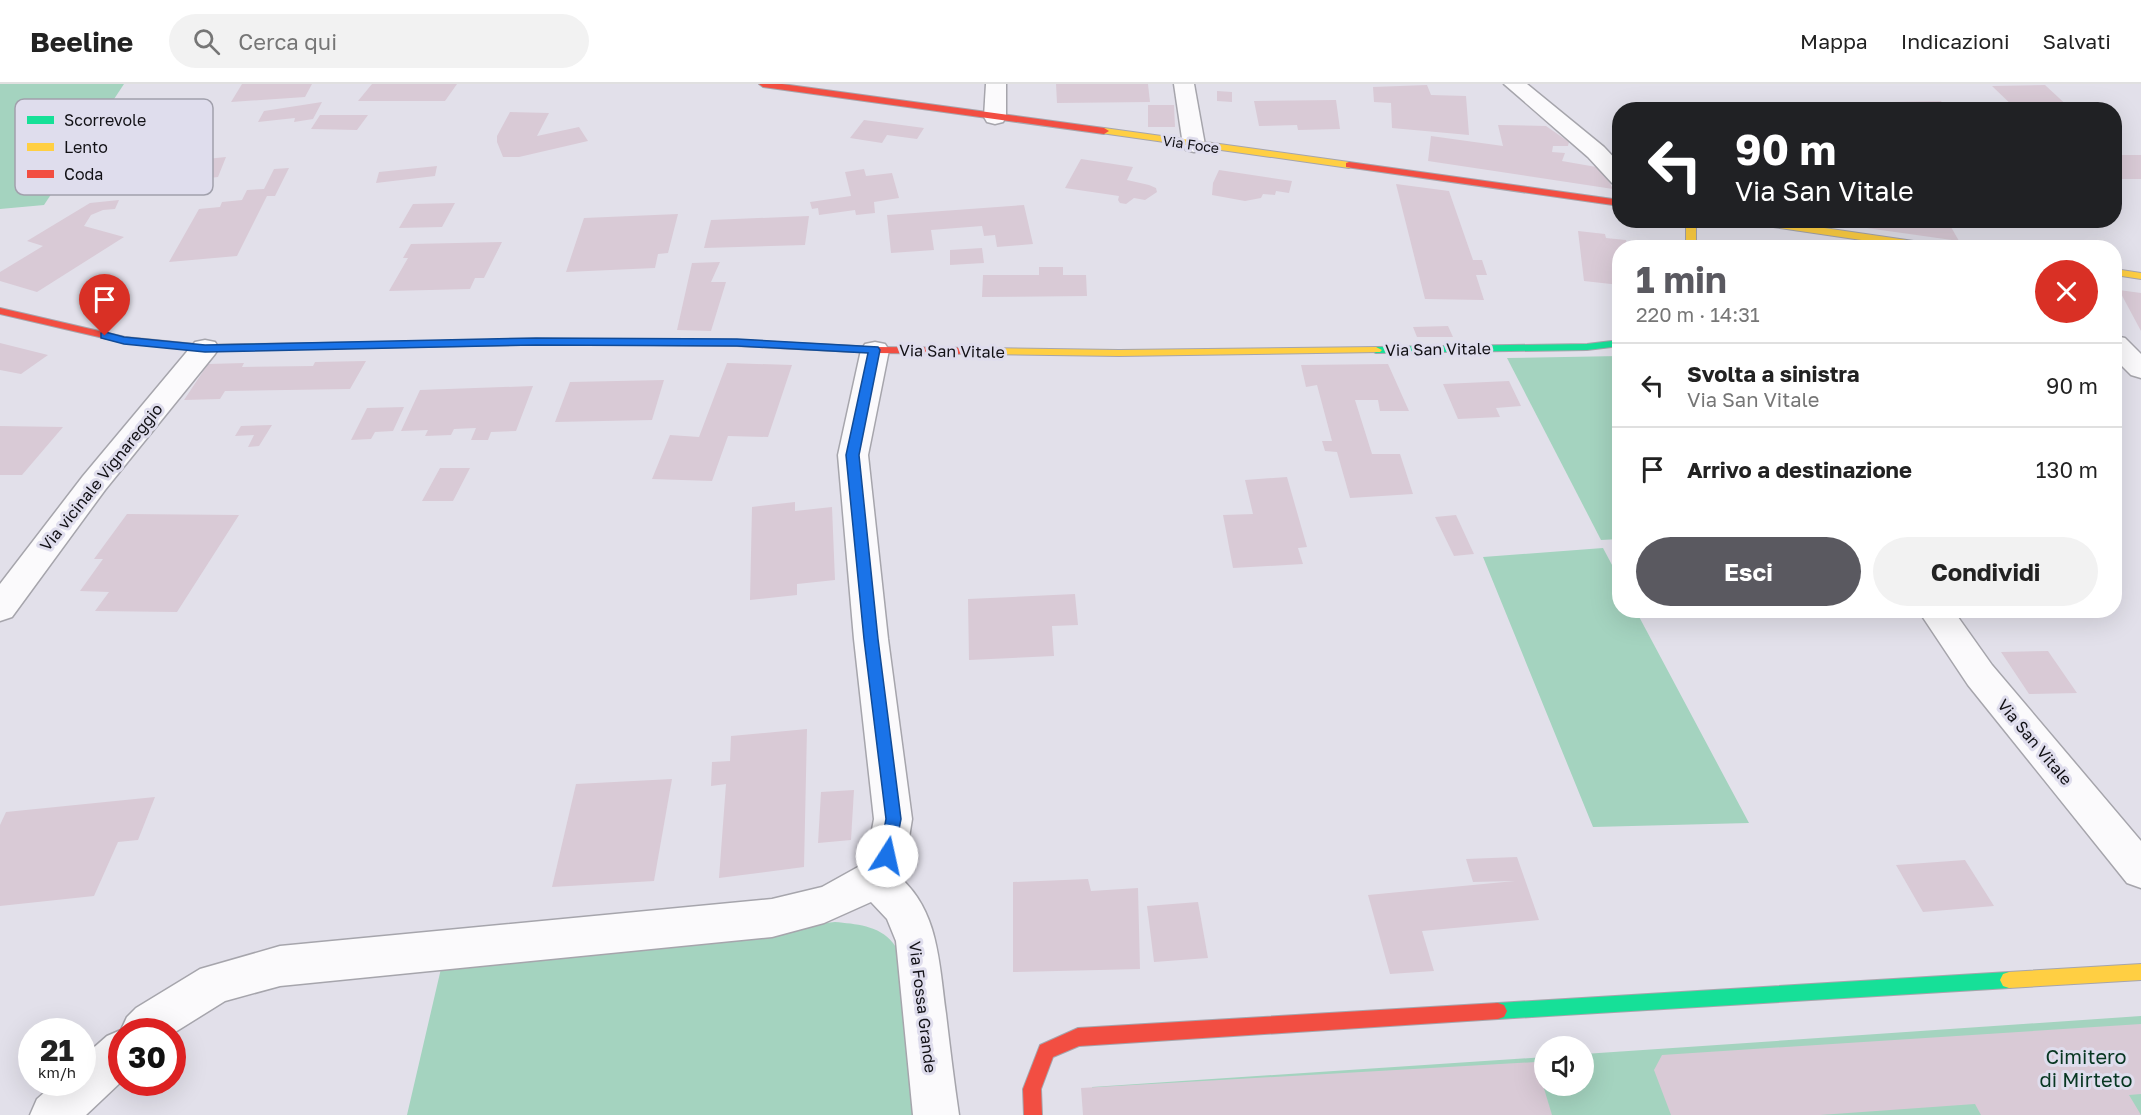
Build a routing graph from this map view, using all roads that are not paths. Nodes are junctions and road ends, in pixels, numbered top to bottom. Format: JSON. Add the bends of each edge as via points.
{"nodes":[{"id":1,"x":763,"y":84,"type":"edge"},
{"id":2,"x":996,"y":84,"type":"edge"},
{"id":3,"x":1184,"y":84,"type":"edge"},
{"id":4,"x":1514,"y":84,"type":"edge"},
{"id":5,"x":995,"y":117,"type":"junction"},
{"id":6,"x":1194,"y":145,"type":"junction"},
{"id":7,"x":1612,"y":169,"type":"edge"},
{"id":8,"x":1612,"y":202,"type":"edge"},
{"id":9,"x":1802,"y":228,"type":"edge"},
{"id":10,"x":1885,"y":240,"type":"edge"},
{"id":11,"x":2122,"y":273,"type":"edge"},
{"id":12,"x":2141,"y":276,"type":"edge"},
{"id":13,"x":0,"y":311,"type":"edge"},
{"id":14,"x":1612,"y":344,"type":"edge"},
{"id":15,"x":205,"y":348,"type":"junction"},
{"id":16,"x":874,"y":350,"type":"junction"},
{"id":17,"x":2122,"y":351,"type":"edge"},
{"id":18,"x":2141,"y":369,"type":"edge"},
{"id":19,"x":0,"y":608,"type":"edge"},
{"id":20,"x":1940,"y":618,"type":"edge"},
{"id":21,"x":2141,"y":870,"type":"edge"},
{"id":22,"x":872,"y":880,"type":"junction"},
{"id":23,"x":2141,"y":972,"type":"edge"},
{"id":24,"x":160,"y":1018,"type":"edge"},
{"id":25,"x":108,"y":1064,"type":"edge"},
{"id":26,"x":53,"y":1115,"type":"edge"},
{"id":27,"x":936,"y":1115,"type":"edge"},
{"id":28,"x":1033,"y":1115,"type":"edge"}],
"edges":[{"from":1,"to":5,"type":"street","name":"Via Foce"},
{"from":2,"to":5,"type":"street"},
{"from":3,"to":6,"type":"street"},
{"from":4,"to":7,"type":"street"},
{"from":5,"to":6,"type":"street","name":"Via Foce"},
{"from":6,"to":8,"type":"street","name":"Via Foce"},
{"from":9,"to":10,"type":"street"},
{"from":11,"to":12,"type":"street"},
{"from":13,"to":15,"type":"street","name":"Via San Vitale","via":[[124,340]]},
{"from":14,"to":16,"type":"street","name":"Via San Vitale","via":[[1119,353]]},
{"from":15,"to":16,"type":"street","name":"Via San Vitale","via":[[548,342],[737,343]]},
{"from":15,"to":19,"type":"street","name":"Via vicinale Vignareggio","via":[[94,483]]},
{"from":16,"to":22,"type":"street","via":[[853,455],[893,819],[887,856]]},
{"from":17,"to":18,"type":"street"},
{"from":20,"to":21,"type":"street","name":"Via San Vitale","via":[[1980,675]]},
{"from":22,"to":24,"type":"street","via":[[840,901],[772,918],[280,966],[215,983]]},
{"from":22,"to":27,"type":"street","name":"Via Fossa Grande","via":[[896,898],[910,918]]},
{"from":23,"to":28,"type":"street","via":[[1078,1036],[1046,1051],[1032,1089]]},
{"from":25,"to":26,"type":"street"}]}
